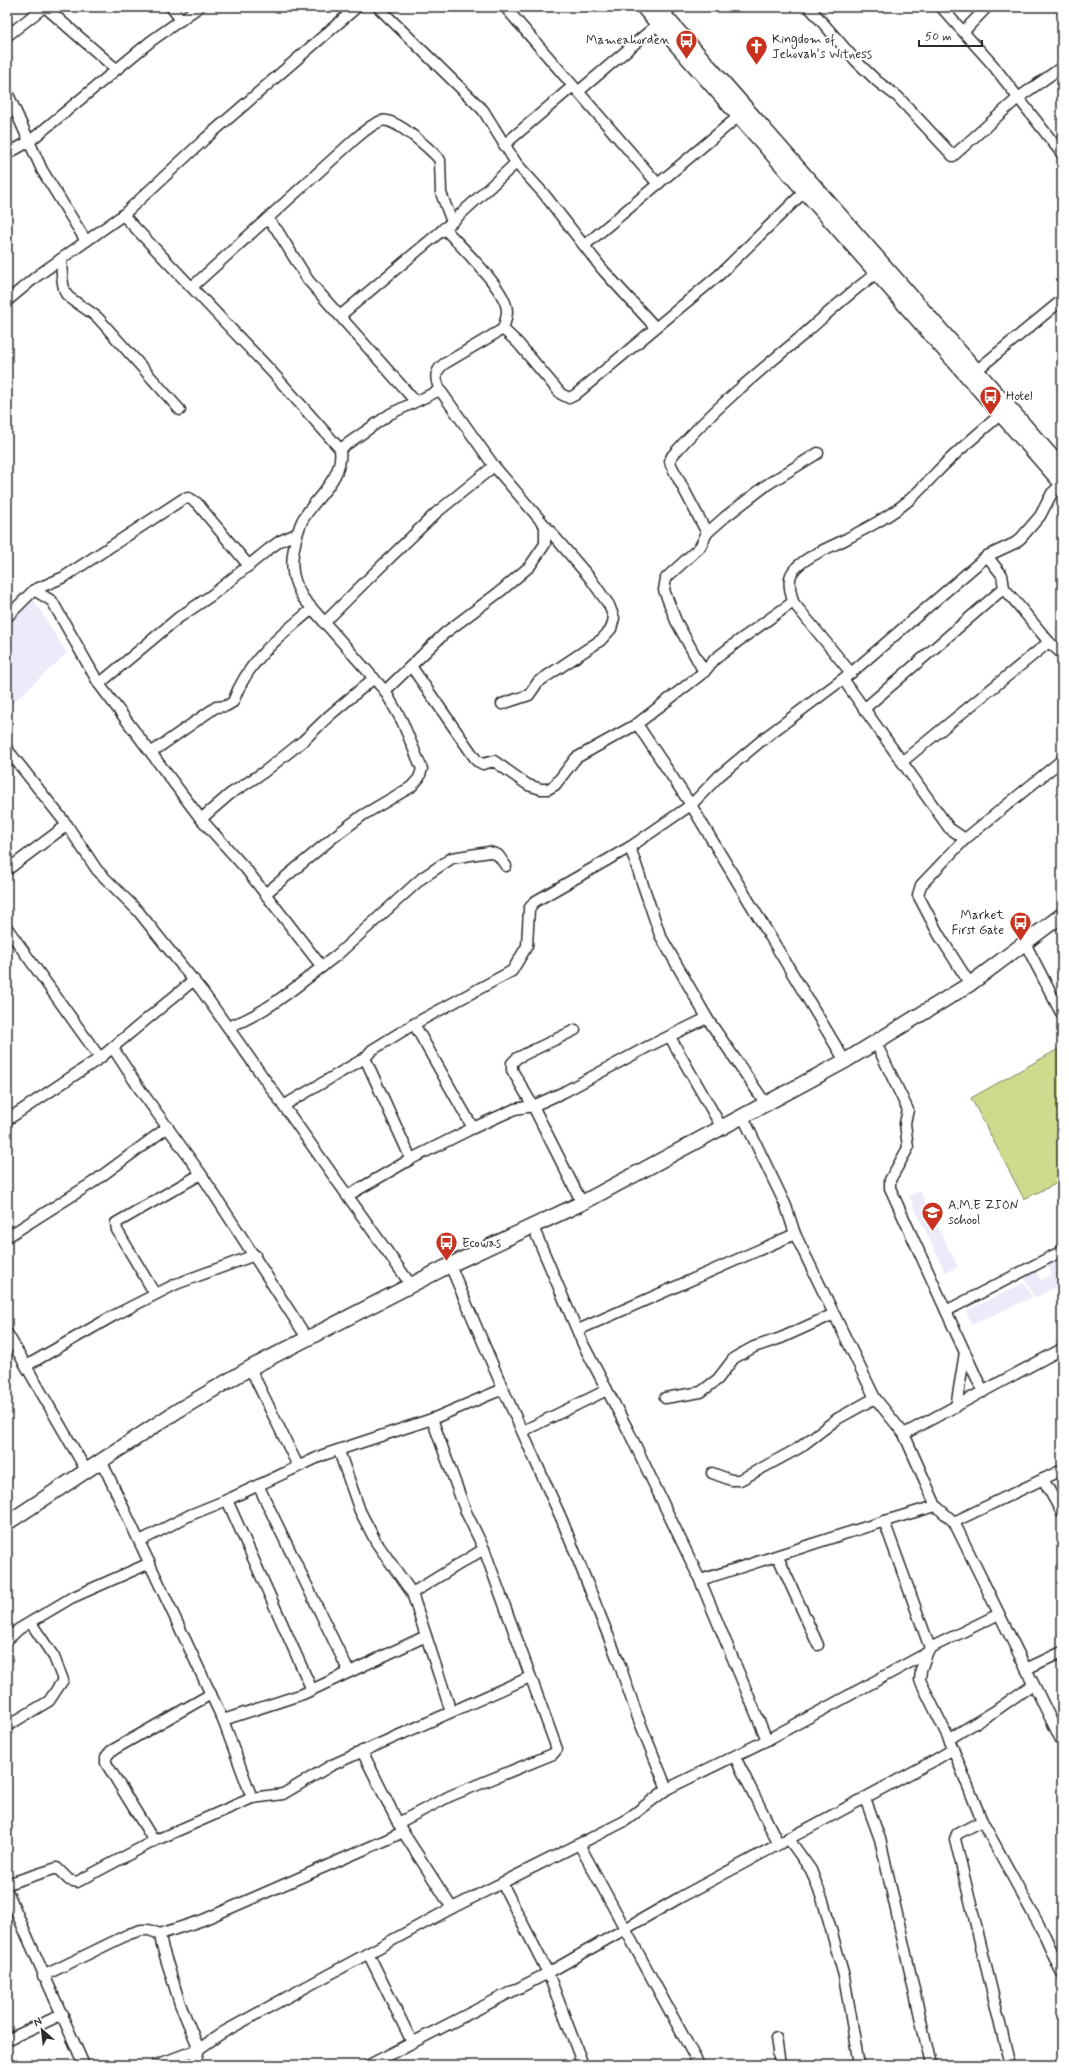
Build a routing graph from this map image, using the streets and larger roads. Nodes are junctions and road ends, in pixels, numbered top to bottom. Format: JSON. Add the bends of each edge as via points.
{"nodes":[{"id":1,"x":44,"y":7,"type":"edge"},
{"id":2,"x":171,"y":7,"type":"edge"},
{"id":3,"x":199,"y":7,"type":"edge"},
{"id":4,"x":357,"y":7,"type":"edge"},
{"id":5,"x":378,"y":7,"type":"edge"},
{"id":6,"x":505,"y":7,"type":"edge"},
{"id":7,"x":643,"y":7,"type":"edge"},
{"id":8,"x":809,"y":7,"type":"edge"},
{"id":9,"x":942,"y":7,"type":"edge"},
{"id":10,"x":987,"y":7,"type":"edge"},
{"id":11,"x":663,"y":13,"type":"edge"},
{"id":12,"x":181,"y":20,"type":"junction"},
{"id":13,"x":964,"y":31,"type":"junction"},
{"id":14,"x":7,"y":36,"type":"edge"},
{"id":15,"x":1062,"y":67,"type":"edge"},
{"id":16,"x":116,"y":69,"type":"junction"},
{"id":17,"x":576,"y":88,"type":"junction"},
{"id":18,"x":7,"y":92,"type":"edge"},
{"id":19,"x":1018,"y":98,"type":"junction"},
{"id":20,"x":739,"y":116,"type":"junction"},
{"id":21,"x":30,"y":141,"type":"junction"},
{"id":22,"x":504,"y":145,"type":"junction"},
{"id":23,"x":7,"y":154,"type":"edge"},
{"id":24,"x":1062,"y":154,"type":"edge"},
{"id":25,"x":516,"y":163,"type":"junction"},
{"id":26,"x":658,"y":184,"type":"junction"},
{"id":27,"x":805,"y":191,"type":"junction"},
{"id":28,"x":123,"y":215,"type":"junction"},
{"id":29,"x":267,"y":219,"type":"junction"},
{"id":30,"x":448,"y":225,"type":"junction"},
{"id":31,"x":86,"y":241,"type":"junction"},
{"id":32,"x":585,"y":245,"type":"junction"},
{"id":33,"x":61,"y":259,"type":"junction"},
{"id":34,"x":877,"y":273,"type":"junction"},
{"id":35,"x":192,"y":287,"type":"junction"},
{"id":36,"x":1062,"y":300,"type":"edge"},
{"id":37,"x":7,"y":301,"type":"edge"},
{"id":38,"x":341,"y":315,"type":"junction"},
{"id":39,"x":655,"y":327,"type":"junction"},
{"id":40,"x":503,"y":329,"type":"junction"},
{"id":41,"x":973,"y":374,"type":"junction"},
{"id":42,"x":440,"y":390,"type":"junction"},
{"id":43,"x":415,"y":401,"type":"junction"},
{"id":44,"x":180,"y":410,"type":"dead end"},
{"id":45,"x":1000,"y":414,"type":"junction"},
{"id":46,"x":340,"y":449,"type":"junction"},
{"id":47,"x":818,"y":453,"type":"dead end"},
{"id":48,"x":494,"y":466,"type":"junction"},
{"id":49,"x":1062,"y":468,"type":"edge"},
{"id":50,"x":1062,"y":484,"type":"edge"},
{"id":51,"x":545,"y":526,"type":"junction"},
{"id":52,"x":296,"y":534,"type":"junction"},
{"id":53,"x":707,"y":534,"type":"junction"},
{"id":54,"x":559,"y":542,"type":"junction"},
{"id":55,"x":545,"y":544,"type":"junction"},
{"id":56,"x":988,"y":556,"type":"junction"},
{"id":57,"x":249,"y":566,"type":"junction"},
{"id":58,"x":1004,"y":588,"type":"junction"},
{"id":59,"x":34,"y":590,"type":"junction"},
{"id":60,"x":793,"y":602,"type":"junction"},
{"id":61,"x":312,"y":609,"type":"junction"},
{"id":62,"x":7,"y":617,"type":"edge"},
{"id":63,"x":324,"y":623,"type":"junction"},
{"id":64,"x":1049,"y":642,"type":"junction"},
{"id":65,"x":1062,"y":654,"type":"edge"},
{"id":66,"x":411,"y":666,"type":"junction"},
{"id":67,"x":704,"y":672,"type":"junction"},
{"id":68,"x":847,"y":676,"type":"junction"},
{"id":69,"x":374,"y":678,"type":"junction"},
{"id":70,"x":99,"y":684,"type":"junction"},
{"id":71,"x":385,"y":691,"type":"junction"},
{"id":72,"x":502,"y":704,"type":"dead end"},
{"id":73,"x":864,"y":709,"type":"junction"},
{"id":74,"x":637,"y":724,"type":"junction"},
{"id":75,"x":7,"y":749,"type":"edge"},
{"id":76,"x":152,"y":752,"type":"junction"},
{"id":77,"x":1062,"y":760,"type":"edge"},
{"id":78,"x":903,"y":761,"type":"junction"},
{"id":79,"x":691,"y":805,"type":"junction"},
{"id":80,"x":201,"y":819,"type":"junction"},
{"id":81,"x":67,"y":825,"type":"junction"},
{"id":82,"x":965,"y":839,"type":"junction"},
{"id":83,"x":630,"y":847,"type":"junction"},
{"id":84,"x":506,"y":866,"type":"dead end"},
{"id":85,"x":7,"y":870,"type":"edge"},
{"id":86,"x":265,"y":894,"type":"junction"},
{"id":87,"x":1062,"y":915,"type":"edge"},
{"id":88,"x":7,"y":928,"type":"edge"},
{"id":89,"x":1025,"y":943,"type":"junction"},
{"id":90,"x":322,"y":967,"type":"junction"},
{"id":91,"x":194,"y":980,"type":"junction"},
{"id":92,"x":970,"y":984,"type":"junction"},
{"id":93,"x":1062,"y":1015,"type":"edge"},
{"id":94,"x":707,"y":1018,"type":"junction"},
{"id":95,"x":414,"y":1024,"type":"junction"},
{"id":96,"x":228,"y":1027,"type":"junction"},
{"id":97,"x":576,"y":1030,"type":"dead end"},
{"id":98,"x":670,"y":1037,"type":"junction"},
{"id":99,"x":876,"y":1041,"type":"junction"},
{"id":100,"x":113,"y":1048,"type":"junction"},
{"id":101,"x":100,"y":1058,"type":"junction"},
{"id":102,"x":365,"y":1058,"type":"junction"},
{"id":103,"x":845,"y":1061,"type":"junction"},
{"id":104,"x":766,"y":1104,"type":"junction"},
{"id":105,"x":283,"y":1106,"type":"junction"},
{"id":106,"x":533,"y":1106,"type":"junction"},
{"id":107,"x":743,"y":1117,"type":"junction"},
{"id":108,"x":7,"y":1120,"type":"edge"},
{"id":109,"x":168,"y":1127,"type":"junction"},
{"id":110,"x":473,"y":1128,"type":"junction"},
{"id":111,"x":722,"y":1128,"type":"junction"},
{"id":112,"x":411,"y":1159,"type":"junction"},
{"id":113,"x":201,"y":1174,"type":"junction"},
{"id":114,"x":347,"y":1196,"type":"junction"},
{"id":115,"x":582,"y":1203,"type":"junction"},
{"id":116,"x":533,"y":1227,"type":"junction"},
{"id":117,"x":795,"y":1234,"type":"junction"},
{"id":118,"x":7,"y":1237,"type":"edge"},
{"id":119,"x":1062,"y":1251,"type":"edge"},
{"id":120,"x":255,"y":1255,"type":"junction"},
{"id":121,"x":450,"y":1265,"type":"junction"},
{"id":122,"x":411,"y":1285,"type":"junction"},
{"id":123,"x":154,"y":1294,"type":"junction"},
{"id":124,"x":946,"y":1311,"type":"junction"},
{"id":125,"x":834,"y":1314,"type":"junction"},
{"id":126,"x":578,"y":1330,"type":"junction"},
{"id":127,"x":7,"y":1333,"type":"edge"},
{"id":128,"x":307,"y":1338,"type":"junction"},
{"id":129,"x":1062,"y":1349,"type":"edge"},
{"id":130,"x":965,"y":1352,"type":"junction"},
{"id":131,"x":26,"y":1366,"type":"junction"},
{"id":132,"x":250,"y":1368,"type":"junction"},
{"id":133,"x":503,"y":1389,"type":"junction"},
{"id":134,"x":607,"y":1390,"type":"junction"},
{"id":135,"x":983,"y":1392,"type":"junction"},
{"id":136,"x":665,"y":1398,"type":"dead end"},
{"id":137,"x":874,"y":1398,"type":"junction"},
{"id":138,"x":956,"y":1407,"type":"junction"},
{"id":139,"x":432,"y":1419,"type":"junction"},
{"id":140,"x":523,"y":1431,"type":"junction"},
{"id":141,"x":904,"y":1434,"type":"junction"},
{"id":142,"x":339,"y":1451,"type":"junction"},
{"id":143,"x":101,"y":1460,"type":"junction"},
{"id":144,"x":298,"y":1466,"type":"junction"},
{"id":145,"x":86,"y":1470,"type":"junction"},
{"id":146,"x":1062,"y":1470,"type":"edge"},
{"id":147,"x":712,"y":1473,"type":"dead end"},
{"id":148,"x":1043,"y":1479,"type":"junction"},
{"id":149,"x":258,"y":1485,"type":"junction"},
{"id":150,"x":227,"y":1500,"type":"junction"},
{"id":151,"x":936,"y":1506,"type":"junction"},
{"id":152,"x":1062,"y":1513,"type":"edge"},
{"id":153,"x":884,"y":1521,"type":"junction"},
{"id":154,"x":954,"y":1522,"type":"junction"},
{"id":155,"x":7,"y":1523,"type":"edge"},
{"id":156,"x":140,"y":1541,"type":"junction"},
{"id":157,"x":484,"y":1549,"type":"junction"},
{"id":158,"x":778,"y":1557,"type":"junction"},
{"id":159,"x":150,"y":1563,"type":"junction"},
{"id":160,"x":700,"y":1580,"type":"junction"},
{"id":161,"x":412,"y":1593,"type":"junction"},
{"id":162,"x":999,"y":1614,"type":"junction"},
{"id":163,"x":31,"y":1623,"type":"junction"},
{"id":164,"x":426,"y":1636,"type":"junction"},
{"id":165,"x":7,"y":1640,"type":"edge"},
{"id":166,"x":818,"y":1645,"type":"dead end"},
{"id":167,"x":929,"y":1650,"type":"junction"},
{"id":168,"x":1062,"y":1652,"type":"edge"},
{"id":169,"x":1026,"y":1669,"type":"junction"},
{"id":170,"x":349,"y":1672,"type":"junction"},
{"id":171,"x":530,"y":1677,"type":"junction"},
{"id":172,"x":1033,"y":1684,"type":"junction"},
{"id":173,"x":312,"y":1690,"type":"junction"},
{"id":174,"x":211,"y":1694,"type":"junction"},
{"id":175,"x":451,"y":1712,"type":"junction"},
{"id":176,"x":223,"y":1720,"type":"junction"},
{"id":177,"x":7,"y":1726,"type":"edge"},
{"id":178,"x":949,"y":1739,"type":"junction"},
{"id":179,"x":767,"y":1740,"type":"junction"},
{"id":180,"x":1062,"y":1742,"type":"edge"},
{"id":181,"x":953,"y":1749,"type":"junction"},
{"id":182,"x":362,"y":1751,"type":"junction"},
{"id":183,"x":735,"y":1757,"type":"junction"},
{"id":184,"x":667,"y":1789,"type":"junction"},
{"id":185,"x":252,"y":1798,"type":"junction"},
{"id":186,"x":865,"y":1798,"type":"junction"},
{"id":187,"x":982,"y":1821,"type":"junction"},
{"id":188,"x":401,"y":1828,"type":"junction"},
{"id":189,"x":788,"y":1838,"type":"junction"},
{"id":190,"x":154,"y":1841,"type":"junction"},
{"id":191,"x":778,"y":1843,"type":"junction"},
{"id":192,"x":579,"y":1844,"type":"junction"},
{"id":193,"x":502,"y":1883,"type":"junction"},
{"id":194,"x":7,"y":1884,"type":"edge"},
{"id":195,"x":7,"y":1891,"type":"edge"},
{"id":196,"x":452,"y":1908,"type":"junction"},
{"id":197,"x":625,"y":1929,"type":"junction"},
{"id":198,"x":160,"y":1934,"type":"junction"},
{"id":199,"x":368,"y":1953,"type":"junction"},
{"id":200,"x":548,"y":1973,"type":"junction"},
{"id":201,"x":1062,"y":1974,"type":"edge"},
{"id":202,"x":43,"y":1976,"type":"junction"},
{"id":203,"x":63,"y":2014,"type":"junction"},
{"id":204,"x":776,"y":2038,"type":"dead end"},
{"id":205,"x":7,"y":2040,"type":"edge"},
{"id":206,"x":412,"y":2042,"type":"junction"},
{"id":207,"x":199,"y":2049,"type":"junction"},
{"id":208,"x":84,"y":2065,"type":"edge"},
{"id":209,"x":156,"y":2065,"type":"edge"},
{"id":210,"x":197,"y":2065,"type":"edge"},
{"id":211,"x":369,"y":2065,"type":"edge"},
{"id":212,"x":583,"y":2065,"type":"edge"},
{"id":213,"x":699,"y":2065,"type":"edge"},
{"id":214,"x":780,"y":2065,"type":"edge"},
{"id":215,"x":859,"y":2065,"type":"edge"},
{"id":216,"x":931,"y":2065,"type":"edge"},
{"id":217,"x":1010,"y":2065,"type":"edge"}],
"edges":[{"from":1,"to":14,"type":"street"},
{"from":1,"to":16,"type":"street"},
{"from":2,"to":12,"type":"street"},
{"from":3,"to":12,"type":"street"},
{"from":4,"to":28,"type":"street","via":[[206,138]]},
{"from":5,"to":22,"type":"street","via":[[483,110]]},
{"from":6,"to":17,"type":"street"},
{"from":7,"to":11,"type":"street"},
{"from":8,"to":19,"type":"street","via":[[856,61],[898,97],[953,156]]},
{"from":9,"to":13,"type":"street"},
{"from":10,"to":13,"type":"street"},
{"from":11,"to":17,"type":"street"},
{"from":11,"to":20,"type":"street"},
{"from":11,"to":41,"type":"street"},
{"from":12,"to":16,"type":"street"},
{"from":13,"to":19,"type":"street"},
{"from":15,"to":19,"type":"street"},
{"from":16,"to":21,"type":"street"},
{"from":17,"to":22,"type":"street"},
{"from":17,"to":26,"type":"street"},
{"from":18,"to":21,"type":"street"},
{"from":19,"to":24,"type":"street"},
{"from":20,"to":26,"type":"street"},
{"from":20,"to":27,"type":"street"},
{"from":21,"to":23,"type":"street"},
{"from":21,"to":31,"type":"street","via":[[42,170]]},
{"from":22,"to":25,"type":"street"},
{"from":25,"to":30,"type":"street"},
{"from":25,"to":32,"type":"street"},
{"from":26,"to":32,"type":"street"},
{"from":27,"to":34,"type":"street"},
{"from":27,"to":39,"type":"street","via":[[719,275]]},
{"from":28,"to":31,"type":"street"},
{"from":28,"to":35,"type":"street"},
{"from":29,"to":30,"type":"street","via":[[355,139],[385,120],[412,135],[440,160],[441,193]]},
{"from":29,"to":35,"type":"street"},
{"from":29,"to":38,"type":"street","via":[[277,230],[308,280]]},
{"from":30,"to":38,"type":"street"},
{"from":30,"to":40,"type":"street","via":[[506,303]]},
{"from":31,"to":33,"type":"street"},
{"from":32,"to":39,"type":"street","via":[[603,270]]},
{"from":33,"to":37,"type":"street"},
{"from":33,"to":44,"type":"street","via":[[64,287],[70,298],[99,319]]},
{"from":34,"to":41,"type":"street"},
{"from":34,"to":53,"type":"street","via":[[758,372],[719,407],[672,456],[671,465]]},
{"from":35,"to":46,"type":"street"},
{"from":36,"to":41,"type":"street"},
{"from":38,"to":43,"type":"street"},
{"from":39,"to":40,"type":"street","via":[[581,391],[569,398],[556,388]]},
{"from":40,"to":42,"type":"street","via":[[439,368],[436,376]]},
{"from":41,"to":45,"type":"street"},
{"from":41,"to":49,"type":"street"},
{"from":42,"to":43,"type":"street"},
{"from":42,"to":48,"type":"street"},
{"from":43,"to":46,"type":"street","via":[[390,414]]},
{"from":45,"to":50,"type":"street"},
{"from":45,"to":60,"type":"street","via":[[960,449],[907,502],[885,518],[821,551],[798,566],[791,574],[790,581]]},
{"from":46,"to":52,"type":"street","via":[[339,467],[335,476],[303,520]]},
{"from":47,"to":53,"type":"street","via":[[748,498]]},
{"from":48,"to":51,"type":"street"},
{"from":48,"to":63,"type":"street","via":[[436,513]]},
{"from":50,"to":56,"type":"street","via":[[1052,493],[1040,516],[1021,538]]},
{"from":51,"to":54,"type":"street"},
{"from":51,"to":55,"type":"street"},
{"from":52,"to":57,"type":"street","via":[[280,541]]},
{"from":52,"to":61,"type":"street","via":[[291,569],[296,584]]},
{"from":53,"to":67,"type":"street","via":[[700,548],[666,578],[664,584],[676,621]]},
{"from":54,"to":55,"type":"street"},
{"from":54,"to":72,"type":"street","via":[[610,605],[614,618],[611,629],[601,640],[535,684],[529,695]]},
{"from":55,"to":66,"type":"street","via":[[520,576],[445,633]]},
{"from":56,"to":58,"type":"street","via":[[1002,575]]},
{"from":56,"to":68,"type":"street"},
{"from":57,"to":59,"type":"street","via":[[197,503],[189,498],[177,503],[64,577]]},
{"from":57,"to":70,"type":"street","via":[[174,621]]},
{"from":58,"to":64,"type":"street"},
{"from":58,"to":73,"type":"street"},
{"from":59,"to":62,"type":"street"},
{"from":59,"to":70,"type":"street","via":[[52,601]]},
{"from":60,"to":67,"type":"street","via":[[715,659]]},
{"from":60,"to":68,"type":"street"},
{"from":61,"to":63,"type":"street"},
{"from":61,"to":76,"type":"street","via":[[255,661],[242,679],[233,702],[216,707]]},
{"from":63,"to":69,"type":"street"},
{"from":64,"to":65,"type":"street"},
{"from":64,"to":78,"type":"street"},
{"from":66,"to":71,"type":"street"},
{"from":66,"to":74,"type":"street","via":[[477,761],[483,764],[494,761],[528,785],[541,789],[555,785],[576,758]]},
{"from":67,"to":74,"type":"street"},
{"from":68,"to":73,"type":"street"},
{"from":68,"to":79,"type":"street","via":[[767,736],[719,776]]},
{"from":69,"to":71,"type":"street"},
{"from":69,"to":80,"type":"street","via":[[303,741],[264,772],[230,794]]},
{"from":70,"to":76,"type":"street"},
{"from":71,"to":86,"type":"street","via":[[420,761],[422,769],[419,778],[411,786],[363,815],[335,836]]},
{"from":73,"to":78,"type":"street"},
{"from":74,"to":79,"type":"street"},
{"from":75,"to":81,"type":"street"},
{"from":76,"to":80,"type":"street"},
{"from":77,"to":82,"type":"street"},
{"from":78,"to":82,"type":"street","via":[[948,828]]},
{"from":79,"to":83,"type":"street"},
{"from":79,"to":103,"type":"street"},
{"from":80,"to":86,"type":"street"},
{"from":81,"to":85,"type":"street"},
{"from":81,"to":91,"type":"street","via":[[100,874],[138,911]]},
{"from":82,"to":92,"type":"street","via":[[921,885],[918,895],[939,935]]},
{"from":83,"to":94,"type":"street","via":[[660,935]]},
{"from":83,"to":95,"type":"street","via":[[530,905],[527,946],[512,971]]},
{"from":84,"to":90,"type":"street","via":[[498,855],[489,852],[452,858],[422,878]]},
{"from":86,"to":90,"type":"street"},
{"from":87,"to":89,"type":"street"},
{"from":88,"to":101,"type":"street"},
{"from":89,"to":92,"type":"street"},
{"from":89,"to":93,"type":"street"},
{"from":90,"to":96,"type":"street","via":[[256,1015]]},
{"from":91,"to":96,"type":"street"},
{"from":91,"to":100,"type":"street"},
{"from":92,"to":99,"type":"street"},
{"from":94,"to":98,"type":"street"},
{"from":94,"to":104,"type":"street"},
{"from":95,"to":102,"type":"street","via":[[372,1050]]},
{"from":95,"to":110,"type":"street"},
{"from":96,"to":105,"type":"street"},
{"from":97,"to":106,"type":"street","via":[[517,1058],[512,1063],[512,1070]]},
{"from":98,"to":106,"type":"street"},
{"from":98,"to":111,"type":"street"},
{"from":99,"to":103,"type":"street"},
{"from":99,"to":124,"type":"street","via":[[908,1110],[905,1123],[908,1148],[890,1180],[890,1188]]},
{"from":100,"to":101,"type":"street"},
{"from":100,"to":109,"type":"street"},
{"from":101,"to":108,"type":"street"},
{"from":102,"to":105,"type":"street"},
{"from":102,"to":112,"type":"street"},
{"from":103,"to":104,"type":"street"},
{"from":104,"to":107,"type":"street"},
{"from":105,"to":114,"type":"street"},
{"from":106,"to":110,"type":"street","via":[[516,1109]]},
{"from":106,"to":115,"type":"street"},
{"from":107,"to":111,"type":"street"},
{"from":107,"to":117,"type":"street","via":[[786,1206]]},
{"from":109,"to":113,"type":"street"},
{"from":109,"to":118,"type":"street","via":[[97,1179]]},
{"from":110,"to":112,"type":"street"},
{"from":111,"to":115,"type":"street"},
{"from":112,"to":114,"type":"street"},
{"from":113,"to":120,"type":"street"},
{"from":113,"to":123,"type":"street","via":[[116,1223],[116,1230]]},
{"from":114,"to":122,"type":"street"},
{"from":115,"to":116,"type":"street"},
{"from":116,"to":121,"type":"street"},
{"from":116,"to":126,"type":"street"},
{"from":117,"to":125,"type":"street"},
{"from":117,"to":126,"type":"street"},
{"from":119,"to":124,"type":"street"},
{"from":120,"to":123,"type":"street","via":[[190,1277]]},
{"from":120,"to":128,"type":"street"},
{"from":121,"to":122,"type":"street"},
{"from":121,"to":133,"type":"street"},
{"from":122,"to":128,"type":"street"},
{"from":123,"to":131,"type":"street"},
{"from":124,"to":130,"type":"street"},
{"from":125,"to":136,"type":"street","via":[[754,1347],[734,1358],[718,1379],[701,1392]]},
{"from":125,"to":137,"type":"street"},
{"from":126,"to":134,"type":"street"},
{"from":127,"to":131,"type":"street"},
{"from":128,"to":132,"type":"street"},
{"from":129,"to":135,"type":"street"},
{"from":130,"to":135,"type":"street"},
{"from":130,"to":138,"type":"street"},
{"from":131,"to":145,"type":"street"},
{"from":132,"to":143,"type":"street"},
{"from":132,"to":144,"type":"street"},
{"from":133,"to":139,"type":"street"},
{"from":133,"to":140,"type":"street"},
{"from":134,"to":140,"type":"street"},
{"from":134,"to":160,"type":"street"},
{"from":135,"to":138,"type":"street"},
{"from":137,"to":141,"type":"street"},
{"from":137,"to":147,"type":"street","via":[[837,1419],[799,1448],[740,1480],[731,1480]]},
{"from":138,"to":141,"type":"street"},
{"from":139,"to":142,"type":"street"},
{"from":139,"to":157,"type":"street","via":[[466,1512]]},
{"from":140,"to":184,"type":"street","via":[[562,1520]]},
{"from":141,"to":151,"type":"street"},
{"from":142,"to":144,"type":"street"},
{"from":142,"to":161,"type":"street","via":[[360,1511],[373,1536]]},
{"from":143,"to":145,"type":"street"},
{"from":143,"to":156,"type":"street"},
{"from":144,"to":149,"type":"street"},
{"from":145,"to":155,"type":"street"},
{"from":146,"to":148,"type":"street"},
{"from":148,"to":152,"type":"street"},
{"from":148,"to":154,"type":"street"},
{"from":149,"to":150,"type":"street"},
{"from":149,"to":170,"type":"street"},
{"from":150,"to":156,"type":"street","via":[[190,1515]]},
{"from":150,"to":173,"type":"street"},
{"from":151,"to":153,"type":"street"},
{"from":151,"to":154,"type":"street"},
{"from":153,"to":158,"type":"street"},
{"from":153,"to":167,"type":"street"},
{"from":154,"to":162,"type":"street"},
{"from":156,"to":159,"type":"street"},
{"from":157,"to":161,"type":"street"},
{"from":157,"to":171,"type":"street"},
{"from":158,"to":160,"type":"street"},
{"from":158,"to":166,"type":"street"},
{"from":159,"to":163,"type":"street","via":[[71,1598]]},
{"from":159,"to":174,"type":"street"},
{"from":160,"to":179,"type":"street"},
{"from":161,"to":164,"type":"street"},
{"from":162,"to":167,"type":"street"},
{"from":162,"to":169,"type":"street"},
{"from":163,"to":165,"type":"street","via":[[19,1629]]},
{"from":163,"to":177,"type":"street","via":[[54,1657],[63,1680],[49,1701]]},
{"from":164,"to":170,"type":"street"},
{"from":164,"to":175,"type":"street"},
{"from":167,"to":178,"type":"street","via":[[920,1670],[920,1680]]},
{"from":167,"to":179,"type":"street"},
{"from":168,"to":169,"type":"street"},
{"from":169,"to":172,"type":"street"},
{"from":170,"to":173,"type":"street"},
{"from":171,"to":175,"type":"street"},
{"from":171,"to":188,"type":"street","via":[[556,1744],[557,1749],[553,1754],[450,1796]]},
{"from":172,"to":178,"type":"street"},
{"from":172,"to":180,"type":"street"},
{"from":173,"to":176,"type":"street"},
{"from":174,"to":176,"type":"street"},
{"from":174,"to":190,"type":"street","via":[[111,1751],[106,1757],[106,1763]]},
{"from":175,"to":182,"type":"street"},
{"from":176,"to":185,"type":"street"},
{"from":178,"to":181,"type":"street"},
{"from":179,"to":183,"type":"street"},
{"from":181,"to":186,"type":"street"},
{"from":181,"to":187,"type":"street"},
{"from":182,"to":185,"type":"street","via":[[332,1764],[283,1794]]},
{"from":182,"to":188,"type":"street"},
{"from":183,"to":184,"type":"street"},
{"from":183,"to":191,"type":"street"},
{"from":184,"to":192,"type":"street","via":[[625,1821]]},
{"from":185,"to":190,"type":"street"},
{"from":186,"to":189,"type":"street"},
{"from":186,"to":216,"type":"street","via":[[880,1839]]},
{"from":187,"to":201,"type":"street","via":[[1045,1936]]},
{"from":187,"to":217,"type":"street","via":[[957,1834],[955,1839]]},
{"from":188,"to":196,"type":"street"},
{"from":188,"to":198,"type":"street","via":[[203,1920]]},
{"from":189,"to":191,"type":"street"},
{"from":189,"to":215,"type":"street","via":[[811,1870],[823,1901],[844,1976]]},
{"from":190,"to":194,"type":"street","via":[[77,1882],[69,1880],[57,1868]]},
{"from":191,"to":197,"type":"street"},
{"from":192,"to":193,"type":"street"},
{"from":192,"to":197,"type":"street"},
{"from":193,"to":196,"type":"street"},
{"from":193,"to":200,"type":"street"},
{"from":195,"to":202,"type":"street"},
{"from":196,"to":199,"type":"street"},
{"from":197,"to":200,"type":"street"},
{"from":197,"to":213,"type":"street"},
{"from":198,"to":202,"type":"street","via":[[141,1930]]},
{"from":198,"to":207,"type":"street","via":[[180,2004]]},
{"from":199,"to":206,"type":"street"},
{"from":199,"to":207,"type":"street","via":[[222,2033]]},
{"from":200,"to":206,"type":"street"},
{"from":200,"to":212,"type":"street"},
{"from":202,"to":203,"type":"street"},
{"from":203,"to":205,"type":"street"},
{"from":203,"to":208,"type":"street"},
{"from":204,"to":214,"type":"street"},
{"from":206,"to":211,"type":"street"},
{"from":207,"to":209,"type":"street"},
{"from":207,"to":210,"type":"street"}]}
